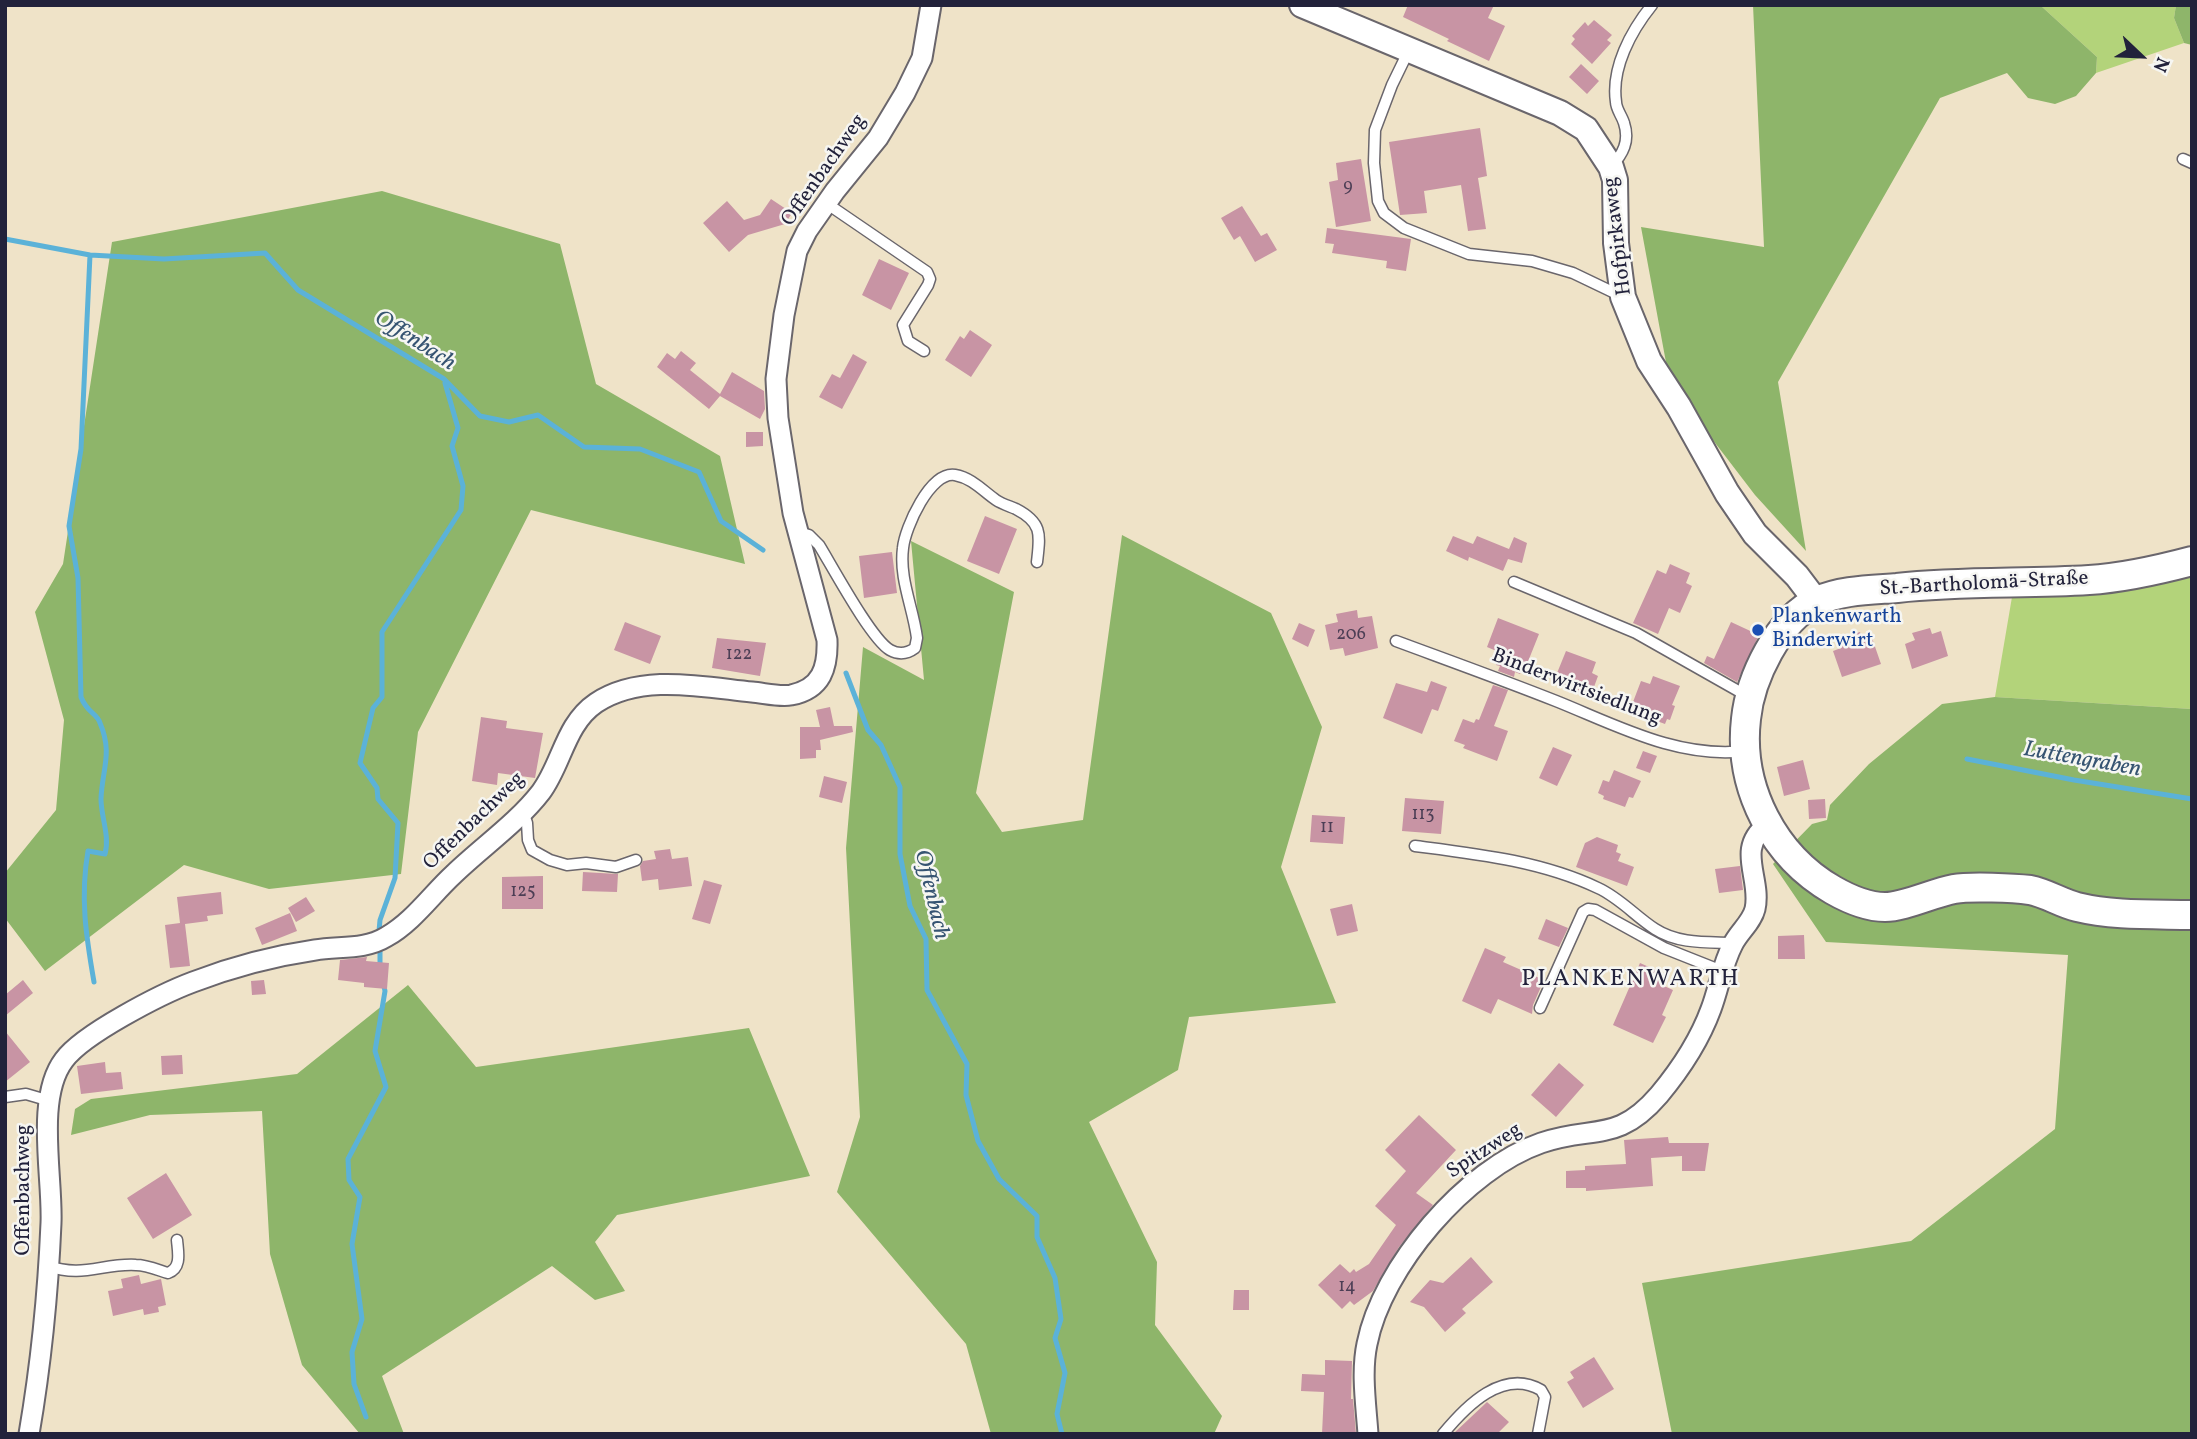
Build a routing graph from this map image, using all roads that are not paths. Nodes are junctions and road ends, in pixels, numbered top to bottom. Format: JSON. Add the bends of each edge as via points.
{"nodes":[{"id":1,"x":931,"y":5,"type":"edge"},
{"id":2,"x":1302,"y":5,"type":"edge"},
{"id":3,"x":1652,"y":5,"type":"edge"},
{"id":4,"x":1409,"y":50,"type":"junction"},
{"id":5,"x":1611,"y":167,"type":"junction"},
{"id":6,"x":826,"y":203,"type":"junction"},
{"id":7,"x":1623,"y":296,"type":"junction"},
{"id":8,"x":924,"y":351,"type":"dead end"},
{"id":9,"x":798,"y":532,"type":"junction"},
{"id":10,"x":2192,"y":561,"type":"edge"},
{"id":11,"x":1037,"y":562,"type":"dead end"},
{"id":12,"x":1514,"y":582,"type":"dead end"},
{"id":13,"x":1816,"y":601,"type":"junction"},
{"id":14,"x":1396,"y":640,"type":"dead end"},
{"id":15,"x":1749,"y":698,"type":"junction"},
{"id":16,"x":1745,"y":751,"type":"junction"},
{"id":17,"x":523,"y":812,"type":"junction"},
{"id":18,"x":1767,"y":825,"type":"junction"},
{"id":19,"x":1415,"y":846,"type":"dead end"},
{"id":20,"x":636,"y":860,"type":"dead end"},
{"id":21,"x":2192,"y":915,"type":"edge"},
{"id":22,"x":1734,"y":943,"type":"junction"},
{"id":23,"x":1722,"y":971,"type":"junction"},
{"id":24,"x":1540,"y":1008,"type":"dead end"},
{"id":25,"x":5,"y":1097,"type":"edge"},
{"id":26,"x":50,"y":1101,"type":"junction"},
{"id":27,"x":177,"y":1240,"type":"dead end"},
{"id":28,"x":48,"y":1266,"type":"junction"},
{"id":29,"x":29,"y":1434,"type":"edge"},
{"id":30,"x":1368,"y":1434,"type":"edge"},
{"id":31,"x":1443,"y":1434,"type":"edge"},
{"id":32,"x":1538,"y":1434,"type":"edge"}],
"edges":[{"from":1,"to":6,"type":"street","name":"Offenbachweg","via":[[922,58],[905,93],[878,138]]},
{"from":2,"to":4,"type":"street","name":"Hofpirkaweg"},
{"from":3,"to":5,"type":"lane","via":[[1628,41],[1616,78],[1615,104],[1627,138],[1623,154]]},
{"from":4,"to":5,"type":"street","name":"Hofpirkaweg","via":[[1560,113],[1586,129]]},
{"from":4,"to":7,"type":"lane","via":[[1375,130],[1378,201],[1384,213],[1404,228],[1469,254],[1532,261],[1573,273]]},
{"from":5,"to":7,"type":"street","name":"Hofpirkaweg"},
{"from":6,"to":8,"type":"lane","via":[[927,272],[928,285],[903,325],[908,341]]},
{"from":6,"to":9,"type":"street","name":"Offenbachweg","via":[[797,251],[776,379],[778,418]]},
{"from":7,"to":13,"type":"street","name":"Hofpirkaweg","via":[[1649,361],[1727,494],[1755,534]]},
{"from":9,"to":11,"type":"lane","via":[[819,545],[875,635],[899,653],[909,653],[917,638],[902,564],[903,545],[920,503],[941,478],[953,474],[964,478],[996,501],[1025,514],[1041,534]]},
{"from":9,"to":17,"type":"street","name":"Offenbachweg","via":[[827,640],[828,660],[819,678],[788,696],[682,685],[642,686],[596,703],[580,718],[544,788]]},
{"from":10,"to":13,"type":"main road","name":"St.-Bartholomä-Straße","via":[[2090,580],[1926,584],[1842,593]]},
{"from":12,"to":15,"type":"lane","via":[[1636,633]]},
{"from":13,"to":15,"type":"main road","name":"St.-Bartholomä-Straße","via":[[1799,612],[1776,639]]},
{"from":14,"to":16,"type":"lane","name":"Binderwirtsiedlung","via":[[1647,738],[1701,751]]},
{"from":15,"to":16,"type":"main road","name":"St.-Bartholomä-Straße"},
{"from":16,"to":18,"type":"main road","name":"St.-Bartholomä-Straße","via":[[1750,781]]},
{"from":17,"to":20,"type":"lane","via":[[532,850],[550,860],[616,867]]},
{"from":17,"to":26,"type":"street","name":"Offenbachweg","via":[[384,939],[248,964],[164,993],[76,1046],[53,1080]]},
{"from":18,"to":21,"type":"main road","name":"St.-Bartholomä-Straße","via":[[1810,876],[1867,904],[1885,907],[1956,889],[2031,890],[2078,907]]},
{"from":18,"to":22,"type":"street","name":"Spitzweg","via":[[1751,848],[1755,908]]},
{"from":19,"to":22,"type":"lane","via":[[1528,863],[1599,888],[1657,930],[1681,940]]},
{"from":22,"to":23,"type":"street","name":"Spitzweg"},
{"from":23,"to":24,"type":"lane","via":[[1588,909]]},
{"from":23,"to":30,"type":"street","name":"Spitzweg","via":[[1703,1029],[1659,1094],[1630,1122],[1616,1129],[1562,1137],[1513,1156],[1476,1180],[1438,1215],[1387,1290],[1367,1342]]},
{"from":25,"to":26,"type":"lane","via":[[26,1094]]},
{"from":26,"to":28,"type":"street","name":"Offenbachweg"},
{"from":27,"to":28,"type":"lane","via":[[179,1256],[173,1272],[137,1265],[76,1273]]},
{"from":28,"to":29,"type":"street","name":"Offenbachweg","via":[[41,1368]]},
{"from":31,"to":32,"type":"lane","via":[[1493,1388],[1524,1383],[1541,1390],[1545,1397]]}]}
